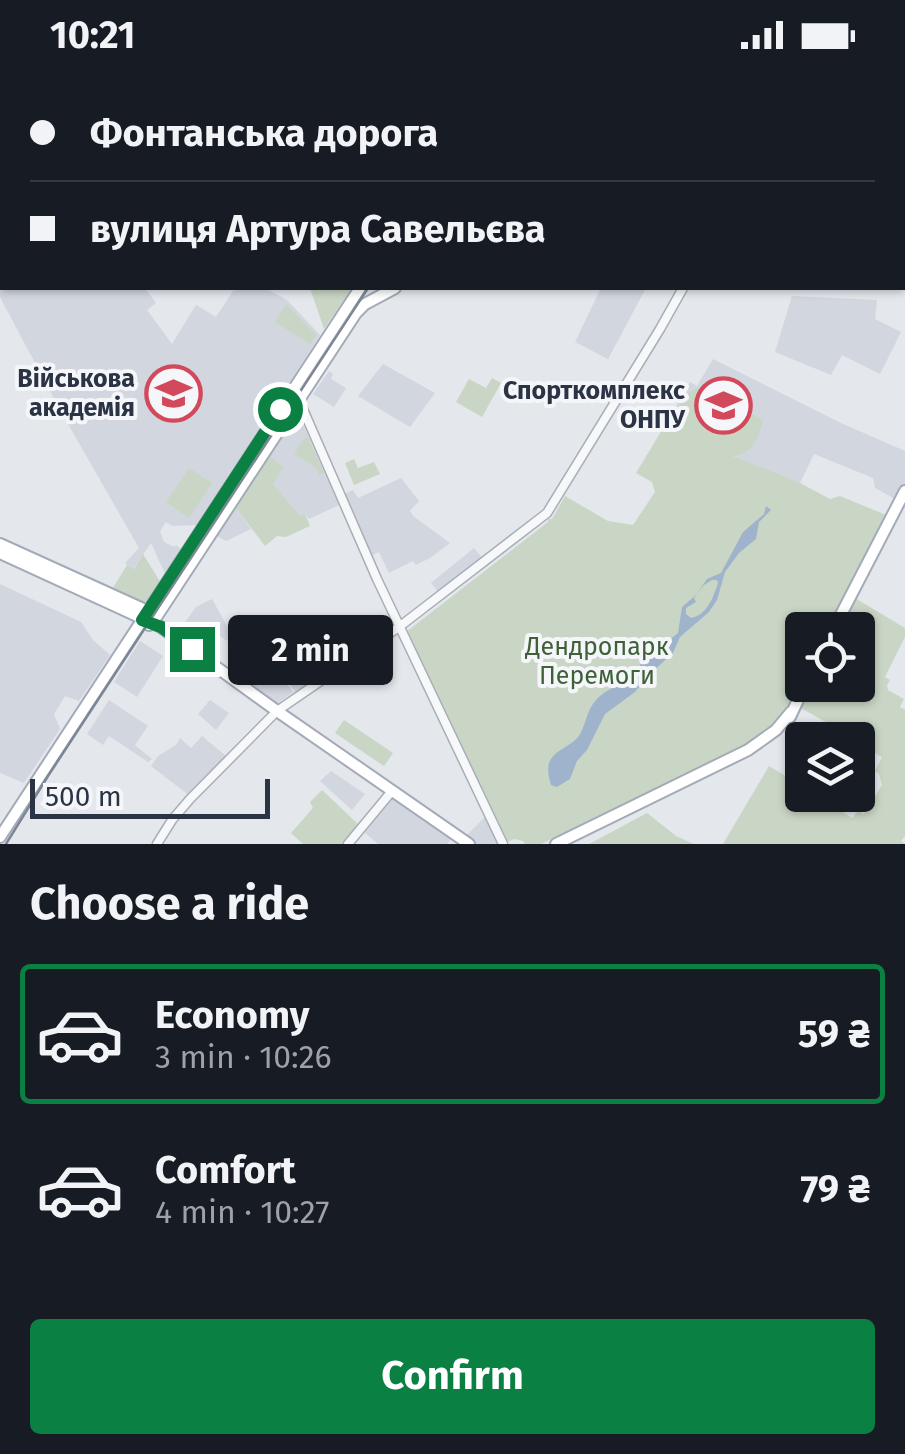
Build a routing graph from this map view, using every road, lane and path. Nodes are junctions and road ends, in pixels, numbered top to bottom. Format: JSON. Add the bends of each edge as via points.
{"nodes":[{"id":1,"x":359,"y":290,"type":"edge"},
{"id":2,"x":387,"y":290,"type":"edge"},
{"id":3,"x":681,"y":290,"type":"edge"},
{"id":4,"x":299,"y":400,"type":"junction"},
{"id":5,"x":905,"y":491,"type":"edge"},
{"id":6,"x":0,"y":544,"type":"edge"},
{"id":7,"x":0,"y":554,"type":"edge"},
{"id":8,"x":148,"y":612,"type":"junction"},
{"id":9,"x":842,"y":612,"type":"edge"},
{"id":10,"x":400,"y":627,"type":"junction"},
{"id":11,"x":796,"y":702,"type":"edge"},
{"id":12,"x":277,"y":711,"type":"junction"},
{"id":13,"x":392,"y":791,"type":"junction"},
{"id":14,"x":0,"y":836,"type":"edge"},
{"id":15,"x":501,"y":843,"type":"edge"},
{"id":16,"x":158,"y":844,"type":"edge"},
{"id":17,"x":348,"y":844,"type":"edge"},
{"id":18,"x":469,"y":844,"type":"edge"},
{"id":19,"x":556,"y":844,"type":"edge"}],
"edges":[{"from":1,"to":8,"type":"main road"},
{"from":2,"to":4,"type":"main road","via":[[356,313]]},
{"from":3,"to":10,"type":"street","via":[[547,513]]},
{"from":4,"to":8,"type":"main road"},
{"from":4,"to":10,"type":"street"},
{"from":5,"to":9,"type":"main road"},
{"from":6,"to":8,"type":"main road"},
{"from":7,"to":8,"type":"main road"},
{"from":8,"to":12,"type":"main road"},
{"from":8,"to":14,"type":"main road"},
{"from":10,"to":12,"type":"street"},
{"from":10,"to":15,"type":"street"},
{"from":11,"to":19,"type":"main road","via":[[776,730],[748,750]]},
{"from":12,"to":13,"type":"main road"},
{"from":12,"to":16,"type":"street","via":[[194,795]]},
{"from":13,"to":17,"type":"street"},
{"from":13,"to":18,"type":"main road"}]}
